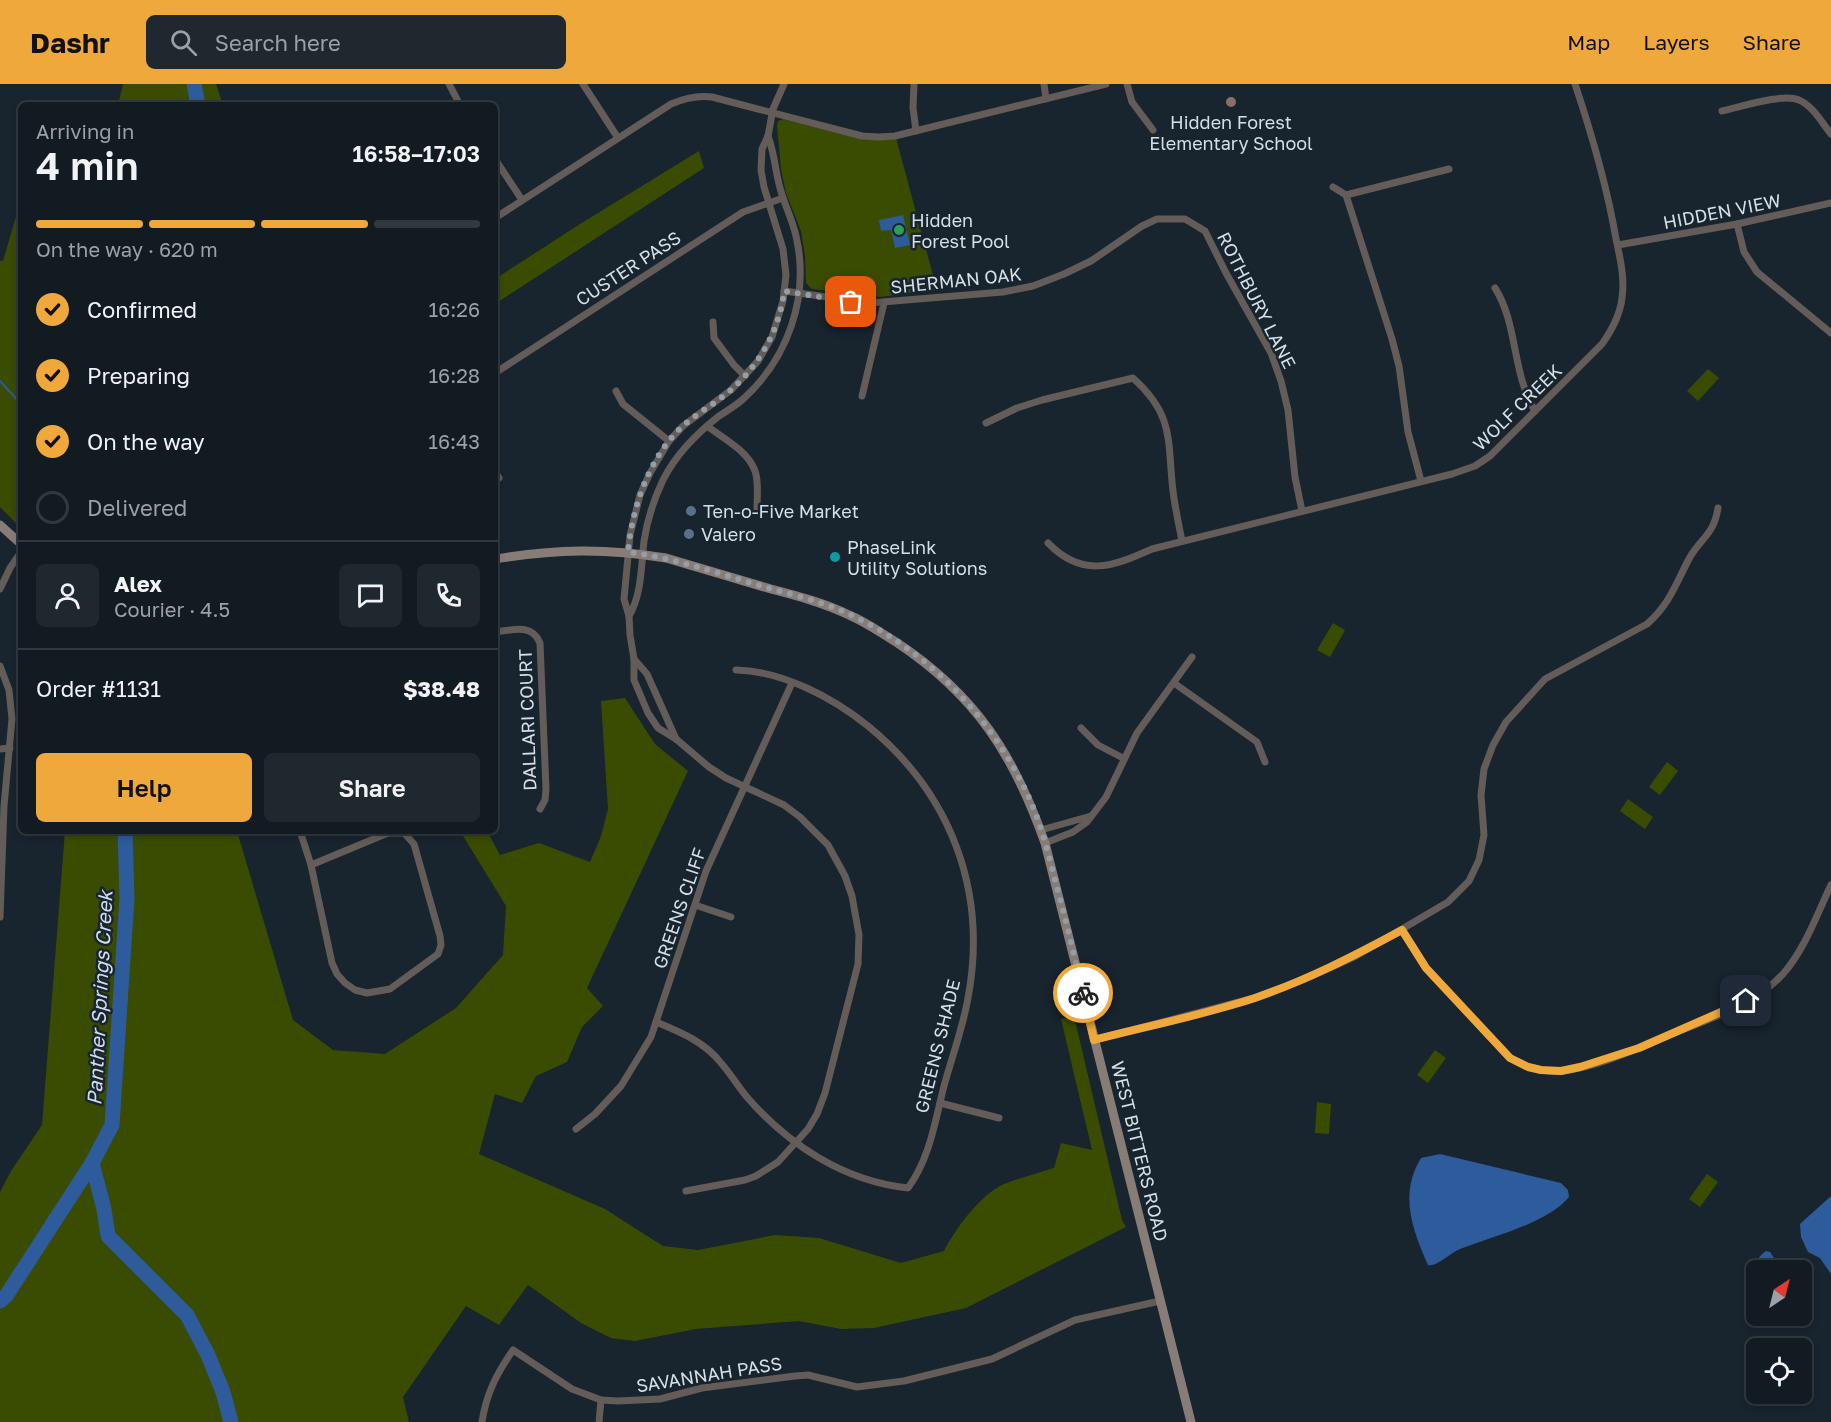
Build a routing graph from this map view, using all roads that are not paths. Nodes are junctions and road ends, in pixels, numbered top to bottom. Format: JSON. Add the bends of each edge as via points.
{"nodes":[{"id":1,"x":449,"y":84,"type":"edge"},
{"id":2,"x":583,"y":84,"type":"edge"},
{"id":3,"x":784,"y":84,"type":"edge"},
{"id":4,"x":914,"y":84,"type":"edge"},
{"id":5,"x":1044,"y":84,"type":"edge"},
{"id":6,"x":1106,"y":84,"type":"edge"},
{"id":7,"x":1127,"y":84,"type":"edge"},
{"id":8,"x":1575,"y":84,"type":"edge"},
{"id":9,"x":1046,"y":99,"type":"junction"},
{"id":10,"x":456,"y":102,"type":"edge"},
{"id":11,"x":1722,"y":111,"type":"dead end"},
{"id":12,"x":772,"y":113,"type":"junction"},
{"id":13,"x":916,"y":130,"type":"junction"},
{"id":14,"x":1153,"y":130,"type":"dead end"},
{"id":15,"x":1831,"y":134,"type":"edge"},
{"id":16,"x":768,"y":136,"type":"junction"},
{"id":17,"x":618,"y":138,"type":"junction"},
{"id":18,"x":498,"y":164,"type":"edge"},
{"id":19,"x":1449,"y":169,"type":"dead end"},
{"id":20,"x":1333,"y":187,"type":"dead end"},
{"id":21,"x":1346,"y":195,"type":"junction"},
{"id":22,"x":783,"y":198,"type":"junction"},
{"id":23,"x":522,"y":200,"type":"junction"},
{"id":24,"x":769,"y":203,"type":"junction"},
{"id":25,"x":1831,"y":203,"type":"edge"},
{"id":26,"x":498,"y":216,"type":"edge"},
{"id":27,"x":1185,"y":219,"type":"joint"},
{"id":28,"x":1737,"y":224,"type":"junction"},
{"id":29,"x":1618,"y":245,"type":"junction"},
{"id":30,"x":1495,"y":288,"type":"dead end"},
{"id":31,"x":784,"y":291,"type":"junction"},
{"id":32,"x":800,"y":293,"type":"junction"},
{"id":33,"x":884,"y":303,"type":"junction"},
{"id":34,"x":713,"y":322,"type":"dead end"},
{"id":35,"x":1831,"y":333,"type":"edge"},
{"id":36,"x":498,"y":371,"type":"edge"},
{"id":37,"x":745,"y":376,"type":"junction"},
{"id":38,"x":731,"y":390,"type":"junction"},
{"id":39,"x":616,"y":391,"type":"dead end"},
{"id":40,"x":862,"y":396,"type":"dead end"},
{"id":41,"x":740,"y":402,"type":"junction"},
{"id":42,"x":1535,"y":411,"type":"junction"},
{"id":43,"x":986,"y":423,"type":"dead end"},
{"id":44,"x":707,"y":426,"type":"junction"},
{"id":45,"x":669,"y":441,"type":"junction"},
{"id":46,"x":1421,"y":481,"type":"junction"},
{"id":47,"x":757,"y":508,"type":"dead end"},
{"id":48,"x":1718,"y":508,"type":"dead end"},
{"id":49,"x":1302,"y":511,"type":"junction"},
{"id":50,"x":0,"y":525,"type":"edge"},
{"id":51,"x":18,"y":541,"type":"edge"},
{"id":52,"x":1182,"y":541,"type":"junction"},
{"id":53,"x":1048,"y":543,"type":"dead end"},
{"id":54,"x":628,"y":552,"type":"junction"},
{"id":55,"x":643,"y":554,"type":"junction"},
{"id":56,"x":18,"y":556,"type":"edge"},
{"id":57,"x":498,"y":559,"type":"edge"},
{"id":58,"x":0,"y":589,"type":"edge"},
{"id":59,"x":629,"y":616,"type":"junction"},
{"id":60,"x":498,"y":632,"type":"edge"},
{"id":61,"x":1192,"y":657,"type":"dead end"},
{"id":62,"x":634,"y":659,"type":"junction"},
{"id":63,"x":0,"y":666,"type":"edge"},
{"id":64,"x":735,"y":670,"type":"dead end"},
{"id":65,"x":1174,"y":682,"type":"junction"},
{"id":66,"x":792,"y":683,"type":"junction"},
{"id":67,"x":658,"y":699,"type":"junction"},
{"id":68,"x":645,"y":705,"type":"junction"},
{"id":69,"x":1081,"y":728,"type":"dead end"},
{"id":70,"x":676,"y":739,"type":"junction"},
{"id":71,"x":0,"y":748,"type":"edge"},
{"id":72,"x":10,"y":748,"type":"junction"},
{"id":73,"x":1123,"y":758,"type":"junction"},
{"id":74,"x":1265,"y":762,"type":"dead end"},
{"id":75,"x":744,"y":786,"type":"junction"},
{"id":76,"x":540,"y":809,"type":"dead end"},
{"id":77,"x":1091,"y":816,"type":"junction"},
{"id":78,"x":1074,"y":821,"type":"junction"},
{"id":79,"x":1080,"y":828,"type":"junction"},
{"id":80,"x":1041,"y":830,"type":"junction"},
{"id":81,"x":301,"y":834,"type":"edge"},
{"id":82,"x":386,"y":834,"type":"edge"},
{"id":83,"x":405,"y":834,"type":"edge"},
{"id":84,"x":1045,"y":843,"type":"junction"},
{"id":85,"x":1,"y":865,"type":"edge"},
{"id":86,"x":310,"y":865,"type":"junction"},
{"id":87,"x":1831,"y":885,"type":"edge"},
{"id":88,"x":695,"y":905,"type":"junction"},
{"id":89,"x":0,"y":917,"type":"edge"},
{"id":90,"x":731,"y":917,"type":"dead end"},
{"id":91,"x":1402,"y":930,"type":"junction"},
{"id":92,"x":656,"y":1022,"type":"junction"},
{"id":93,"x":1094,"y":1040,"type":"junction"},
{"id":94,"x":940,"y":1103,"type":"junction"},
{"id":95,"x":999,"y":1118,"type":"dead end"},
{"id":96,"x":576,"y":1129,"type":"dead end"},
{"id":97,"x":796,"y":1144,"type":"junction"},
{"id":98,"x":686,"y":1191,"type":"dead end"},
{"id":99,"x":1160,"y":1301,"type":"junction"},
{"id":100,"x":601,"y":1400,"type":"junction"},
{"id":101,"x":482,"y":1422,"type":"edge"},
{"id":102,"x":599,"y":1422,"type":"edge"},
{"id":103,"x":1191,"y":1422,"type":"edge"}],
"edges":[{"from":1,"to":10,"type":"street"},
{"from":2,"to":17,"type":"street"},
{"from":3,"to":12,"type":"street"},
{"from":4,"to":13,"type":"street"},
{"from":5,"to":9,"type":"street"},
{"from":6,"to":9,"type":"street"},
{"from":7,"to":14,"type":"street","via":[[1132,102]]},
{"from":8,"to":29,"type":"street","name":"WOLF CREEK","via":[[1599,157]]},
{"from":9,"to":13,"type":"street"},
{"from":11,"to":15,"type":"street","via":[[1783,98],[1799,100]]},
{"from":12,"to":13,"type":"street","via":[[862,136]]},
{"from":12,"to":16,"type":"street"},
{"from":12,"to":17,"type":"street","via":[[712,97],[685,98]]},
{"from":16,"to":22,"type":"street"},
{"from":16,"to":24,"type":"street","via":[[762,149],[761,170]]},
{"from":17,"to":23,"type":"street"},
{"from":18,"to":23,"type":"street"},
{"from":19,"to":21,"type":"street"},
{"from":20,"to":21,"type":"street"},
{"from":21,"to":46,"type":"street","via":[[1392,339]]},
{"from":22,"to":24,"type":"street","name":"CUSTER PASS"},
{"from":22,"to":32,"type":"street","via":[[800,252]]},
{"from":23,"to":26,"type":"street"},
{"from":24,"to":31,"type":"street","via":[[783,249]]},
{"from":24,"to":36,"type":"street","name":"CUSTER PASS","via":[[743,212]]},
{"from":25,"to":28,"type":"street","name":"HIDDEN VIEW"},
{"from":27,"to":33,"type":"street","name":"SHERMAN OAK","via":[[1157,219],[1091,261],[1033,286]]},
{"from":27,"to":49,"type":"street","name":"ROTHBURY LANE","via":[[1205,231],[1271,353],[1288,410]]},
{"from":28,"to":29,"type":"street","name":"HIDDEN VIEW"},
{"from":28,"to":35,"type":"street","via":[[1744,252],[1757,272]]},
{"from":29,"to":42,"type":"street","name":"WOLF CREEK","via":[[1623,289],[1613,327],[1598,349]]},
{"from":30,"to":42,"type":"street","via":[[1503,304],[1522,385]]},
{"from":31,"to":32,"type":"street","name":"SHERMAN OAK"},
{"from":31,"to":37,"type":"street","via":[[771,337]]},
{"from":32,"to":33,"type":"street","name":"SHERMAN OAK"},
{"from":32,"to":41,"type":"street","via":[[779,355]]},
{"from":33,"to":40,"type":"street"},
{"from":34,"to":37,"type":"street","via":[[714,338]]},
{"from":37,"to":38,"type":"street"},
{"from":38,"to":41,"type":"street"},
{"from":38,"to":45,"type":"street"},
{"from":39,"to":45,"type":"street","via":[[623,404]]},
{"from":41,"to":44,"type":"street"},
{"from":42,"to":46,"type":"street","name":"WOLF CREEK","via":[[1475,466]]},
{"from":43,"to":52,"type":"street","via":[[1026,405],[1133,378],[1156,403],[1168,431]]},
{"from":44,"to":47,"type":"street","via":[[749,461],[755,471]]},
{"from":44,"to":55,"type":"street","via":[[681,451],[663,480]]},
{"from":45,"to":54,"type":"street","via":[[640,495]]},
{"from":46,"to":49,"type":"street","name":"WOLF CREEK"},
{"from":48,"to":91,"type":"street","via":[[1711,531],[1691,555],[1674,591],[1654,617],[1545,679],[1506,722],[1484,769],[1484,835],[1476,868],[1455,896]]},
{"from":49,"to":52,"type":"street","name":"WOLF CREEK"},
{"from":50,"to":51,"type":"main road"},
{"from":52,"to":53,"type":"street","name":"WOLF CREEK","via":[[1098,567],[1067,559]]},
{"from":54,"to":55,"type":"main road","name":"WEST BITTERS ROAD"},
{"from":54,"to":57,"type":"main road","name":"WEST BITTERS ROAD","via":[[574,550]]},
{"from":54,"to":59,"type":"street","via":[[624,598]]},
{"from":55,"to":59,"type":"street","via":[[637,603]]},
{"from":55,"to":80,"type":"main road","name":"WEST BITTERS ROAD","via":[[813,601],[851,615],[915,654],[947,681],[993,734],[1019,777]]},
{"from":56,"to":58,"type":"street"},
{"from":59,"to":62,"type":"street"},
{"from":60,"to":76,"type":"street","name":"DALLARI COURT","via":[[526,629],[533,631],[540,643],[546,789]]},
{"from":61,"to":65,"type":"street"},
{"from":62,"to":67,"type":"street","via":[[647,674]]},
{"from":62,"to":68,"type":"street","via":[[634,680]]},
{"from":63,"to":72,"type":"street","via":[[9,690]]},
{"from":64,"to":66,"type":"street","name":"GREENS SHADE","via":[[754,670]]},
{"from":65,"to":73,"type":"street"},
{"from":65,"to":74,"type":"street","via":[[1257,742]]},
{"from":66,"to":75,"type":"street","name":"GREENS CLIFF"},
{"from":66,"to":94,"type":"street","name":"GREENS SHADE","via":[[841,706],[896,750],[932,795],[954,836],[966,874],[973,948],[968,997]]},
{"from":67,"to":68,"type":"street"},
{"from":67,"to":70,"type":"street"},
{"from":68,"to":70,"type":"street","via":[[658,728]]},
{"from":69,"to":73,"type":"street","via":[[1098,745]]},
{"from":70,"to":75,"type":"street","via":[[709,767]]},
{"from":71,"to":72,"type":"street"},
{"from":72,"to":85,"type":"street"},
{"from":73,"to":77,"type":"street","via":[[1106,797]]},
{"from":75,"to":88,"type":"street","name":"GREENS CLIFF"},
{"from":75,"to":97,"type":"street","via":[[784,805],[828,845],[845,876],[857,915],[858,964],[835,1055],[817,1114]]},
{"from":77,"to":78,"type":"street"},
{"from":77,"to":79,"type":"street"},
{"from":78,"to":79,"type":"street"},
{"from":78,"to":80,"type":"street"},
{"from":79,"to":84,"type":"street"},
{"from":80,"to":84,"type":"main road","name":"WEST BITTERS ROAD"},
{"from":81,"to":86,"type":"street"},
{"from":82,"to":86,"type":"street"},
{"from":83,"to":86,"type":"street","via":[[414,843],[441,945],[438,954],[390,990],[355,990],[337,974]]},
{"from":84,"to":93,"type":"main road","name":"WEST BITTERS ROAD"},
{"from":85,"to":89,"type":"street"},
{"from":87,"to":91,"type":"street","via":[[1792,961],[1759,994],[1639,1048],[1561,1071],[1528,1067],[1510,1058],[1426,968]]},
{"from":88,"to":90,"type":"street"},
{"from":88,"to":92,"type":"street","name":"GREENS CLIFF"},
{"from":91,"to":93,"type":"street","via":[[1356,956],[1254,998]]},
{"from":92,"to":96,"type":"street","name":"GREENS CLIFF","via":[[621,1086]]},
{"from":92,"to":97,"type":"street","via":[[687,1035],[712,1052],[745,1095]]},
{"from":93,"to":99,"type":"main road","name":"WEST BITTERS ROAD"},
{"from":94,"to":95,"type":"street"},
{"from":94,"to":97,"type":"street","name":"GREENS SHADE","via":[[924,1160],[908,1188],[853,1175]]},
{"from":97,"to":98,"type":"street","via":[[756,1176]]},
{"from":99,"to":100,"type":"street","name":"SAVANNAH PASS","via":[[1075,1320],[992,1359],[904,1382],[857,1387],[808,1375],[702,1388],[646,1401]]},
{"from":99,"to":103,"type":"main road","name":"WEST BITTERS ROAD"},
{"from":100,"to":101,"type":"street","name":"SAVANNAH PASS","via":[[559,1382],[513,1350],[488,1393]]},
{"from":100,"to":102,"type":"street"}]}
